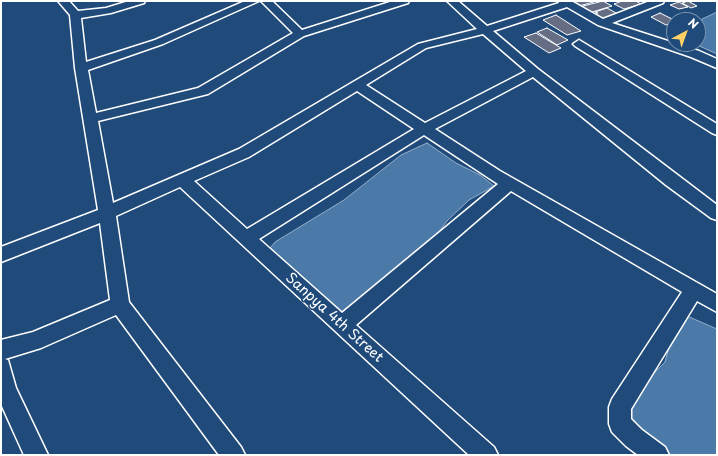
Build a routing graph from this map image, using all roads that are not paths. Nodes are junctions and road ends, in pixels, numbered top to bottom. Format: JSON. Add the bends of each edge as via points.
{"nodes":[{"id":1,"x":63,"y":1,"type":"edge"},
{"id":2,"x":140,"y":1,"type":"edge"},
{"id":3,"x":254,"y":1,"type":"edge"},
{"id":4,"x":266,"y":1,"type":"edge"},
{"id":5,"x":404,"y":1,"type":"edge"},
{"id":6,"x":452,"y":1,"type":"edge"},
{"id":7,"x":565,"y":2,"type":"edge"},
{"id":8,"x":650,"y":2,"type":"edge"},
{"id":9,"x":75,"y":15,"type":"junction"},
{"id":10,"x":602,"y":23,"type":"junction"},
{"id":11,"x":485,"y":30,"type":"junction"},
{"id":12,"x":300,"y":34,"type":"junction"},
{"id":13,"x":579,"y":44,"type":"dead end"},
{"id":14,"x":717,"y":64,"type":"edge"},
{"id":15,"x":81,"y":68,"type":"junction"},
{"id":16,"x":534,"y":72,"type":"junction"},
{"id":17,"x":357,"y":85,"type":"junction"},
{"id":18,"x":90,"y":119,"type":"junction"},
{"id":19,"x":424,"y":129,"type":"junction"},
{"id":20,"x":717,"y":130,"type":"edge"},
{"id":21,"x":182,"y":180,"type":"junction"},
{"id":22,"x":509,"y":184,"type":"junction"},
{"id":23,"x":107,"y":213,"type":"junction"},
{"id":24,"x":717,"y":214,"type":"edge"},
{"id":25,"x":246,"y":238,"type":"junction"},
{"id":26,"x":1,"y":255,"type":"edge"},
{"id":27,"x":694,"y":289,"type":"junction"},
{"id":28,"x":717,"y":304,"type":"edge"},
{"id":29,"x":120,"y":305,"type":"junction"},
{"id":30,"x":342,"y":325,"type":"junction"},
{"id":31,"x":1,"y":350,"type":"edge"},
{"id":32,"x":1,"y":367,"type":"edge"},
{"id":33,"x":36,"y":455,"type":"edge"},
{"id":34,"x":233,"y":455,"type":"edge"},
{"id":35,"x":486,"y":455,"type":"edge"},
{"id":36,"x":657,"y":455,"type":"edge"}],
"edges":[{"from":1,"to":9,"type":"street"},
{"from":2,"to":9,"type":"street","via":[[107,11]]},
{"from":3,"to":15,"type":"street","via":[[159,42]]},
{"from":4,"to":12,"type":"street"},
{"from":5,"to":12,"type":"street","via":[[369,8]]},
{"from":6,"to":11,"type":"street"},
{"from":7,"to":10,"type":"street"},
{"from":7,"to":11,"type":"street"},
{"from":8,"to":10,"type":"street"},
{"from":9,"to":15,"type":"street"},
{"from":10,"to":14,"type":"street","via":[[695,54]]},
{"from":11,"to":16,"type":"street"},
{"from":11,"to":17,"type":"street","via":[[422,46]]},
{"from":12,"to":18,"type":"street","via":[[203,91]]},
{"from":13,"to":20,"type":"street"},
{"from":15,"to":18,"type":"street"},
{"from":16,"to":19,"type":"street"},
{"from":16,"to":24,"type":"street"},
{"from":17,"to":19,"type":"street"},
{"from":17,"to":21,"type":"street","via":[[244,153]]},
{"from":18,"to":23,"type":"street"},
{"from":19,"to":22,"type":"street"},
{"from":19,"to":25,"type":"street"},
{"from":21,"to":23,"type":"street"},
{"from":21,"to":25,"type":"street","name":"Sanpya 4th Street"},
{"from":22,"to":27,"type":"street"},
{"from":22,"to":30,"type":"street"},
{"from":23,"to":26,"type":"street"},
{"from":23,"to":29,"type":"street"},
{"from":25,"to":30,"type":"street","name":"Sanpya 4th Street"},
{"from":27,"to":28,"type":"street"},
{"from":27,"to":36,"type":"street","via":[[620,407],[620,424]]},
{"from":29,"to":31,"type":"street","via":[[34,341]]},
{"from":29,"to":34,"type":"street"},
{"from":30,"to":35,"type":"street","name":"Sanpya 4th Street"},
{"from":32,"to":33,"type":"street","via":[[6,390]]}]}
